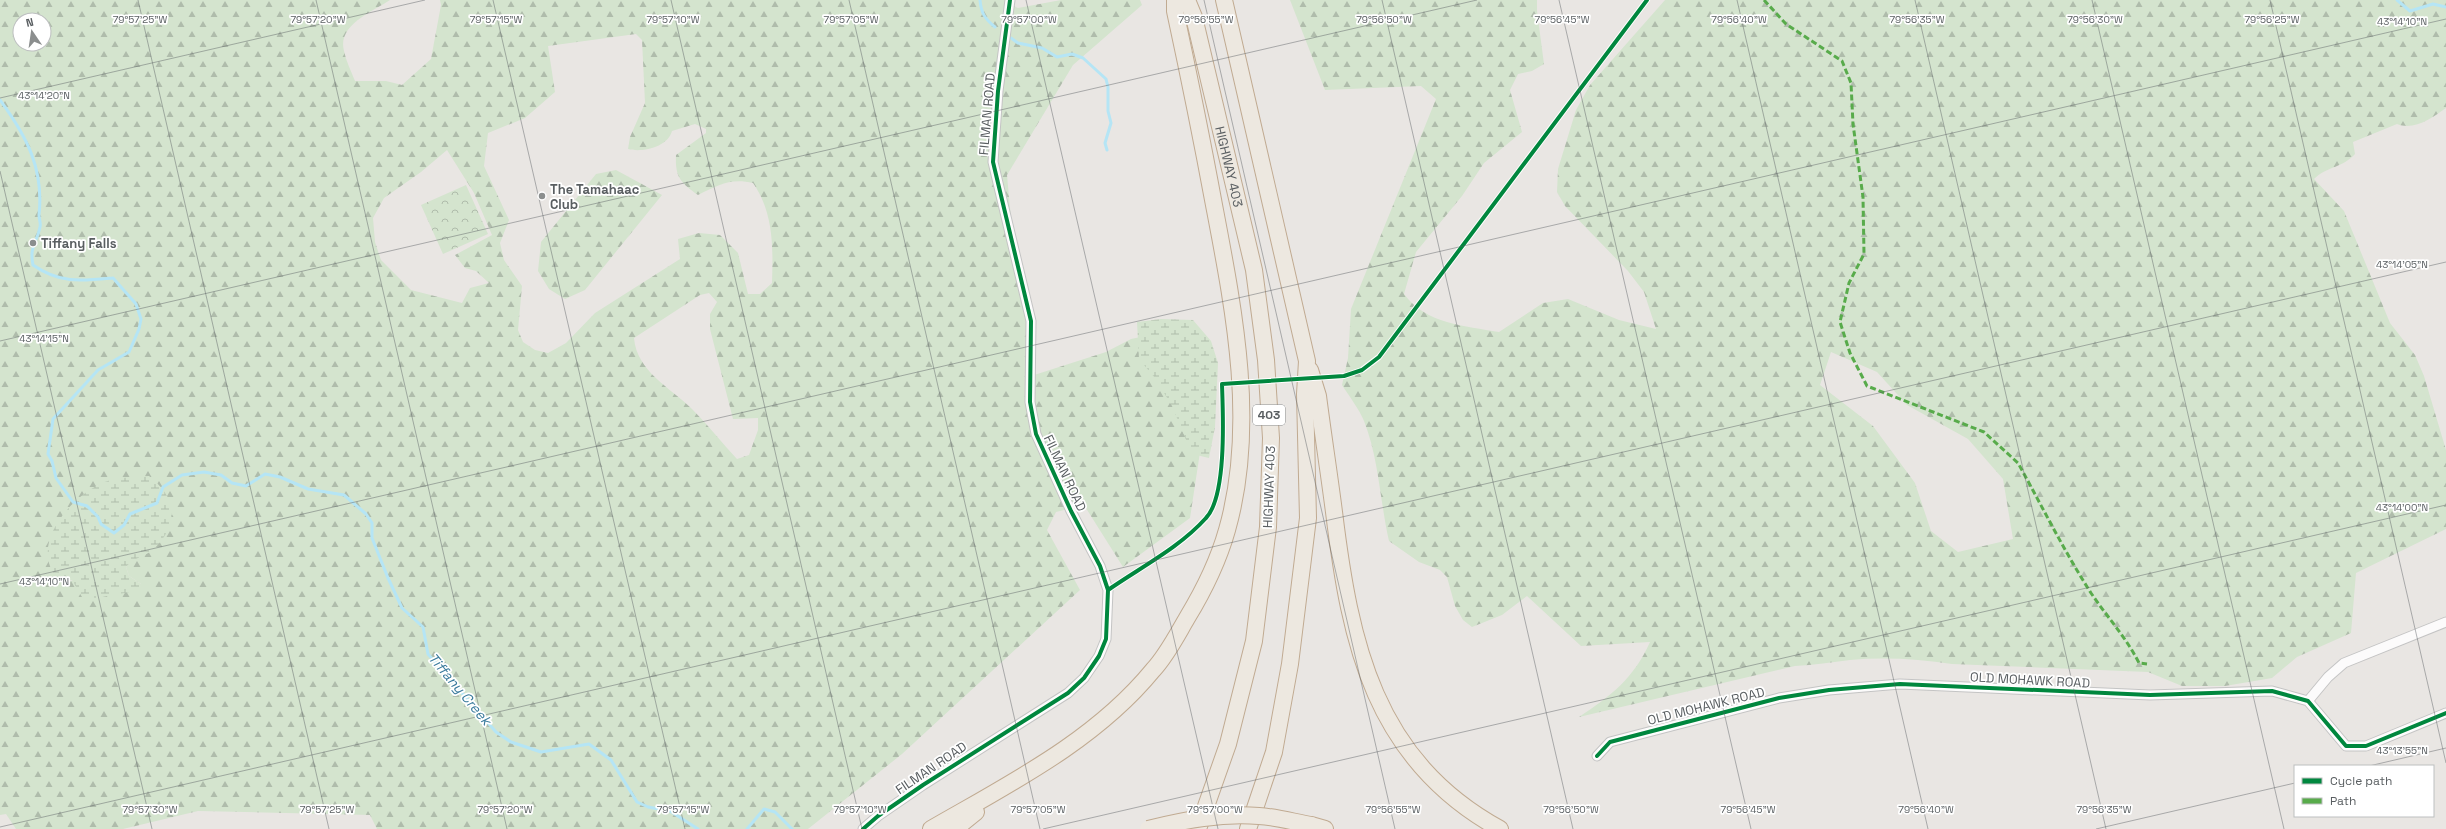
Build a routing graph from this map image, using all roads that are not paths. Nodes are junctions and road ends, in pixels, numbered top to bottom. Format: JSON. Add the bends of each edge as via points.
{"nodes":[{"id":1,"x":1010,"y":0,"type":"edge"},
{"id":2,"x":1175,"y":0,"type":"edge"},
{"id":3,"x":1187,"y":0,"type":"edge"},
{"id":4,"x":1224,"y":0,"type":"edge"},
{"id":5,"x":1307,"y":361,"type":"junction"},
{"id":6,"x":2446,"y":622,"type":"edge"},
{"id":7,"x":2308,"y":701,"type":"junction"},
{"id":8,"x":2446,"y":714,"type":"edge"},
{"id":9,"x":1597,"y":756,"type":"dead end"},
{"id":10,"x":1020,"y":778,"type":"junction"},
{"id":11,"x":1318,"y":827,"type":"edge"},
{"id":12,"x":863,"y":829,"type":"edge"},
{"id":13,"x":931,"y":829,"type":"edge"},
{"id":14,"x":955,"y":829,"type":"edge"},
{"id":15,"x":1148,"y":829,"type":"edge"},
{"id":16,"x":1198,"y":829,"type":"edge"},
{"id":17,"x":1248,"y":829,"type":"edge"},
{"id":18,"x":1500,"y":829,"type":"edge"}],
"edges":[{"from":1,"to":12,"type":"street","name":"FILMAN ROAD","via":[[998,91],[993,162],[1031,321],[1030,402],[1036,434],[1108,590],[1106,639],[1099,656],[1084,678],[1068,693],[929,781]]},
{"from":2,"to":10,"type":"highway","via":[[1175,11],[1231,297],[1240,394],[1240,446],[1236,490],[1227,531],[1208,581],[1154,670],[1114,710],[1053,757]]},
{"from":3,"to":16,"type":"highway","name":"HIGHWAY 403","number":"403","via":[[1194,17],[1254,270],[1266,360],[1271,438],[1268,527],[1254,641],[1228,744]]},
{"from":4,"to":5,"type":"highway"},
{"from":5,"to":17,"type":"highway","via":[[1305,394],[1308,518],[1290,664],[1274,752]]},
{"from":5,"to":18,"type":"highway","via":[[1318,396],[1343,584],[1359,652],[1371,687],[1385,715],[1424,769],[1472,814]]},
{"from":6,"to":7,"type":"street","via":[[2344,663]]},
{"from":7,"to":8,"type":"street","via":[[2346,746],[2366,746]]},
{"from":7,"to":9,"type":"street","name":"OLD MOHAWK ROAD","via":[[2272,691],[2150,695],[1900,684],[1829,690],[1779,698],[1610,742]]},
{"from":10,"to":13,"type":"highway"},
{"from":10,"to":14,"type":"highway"},
{"from":11,"to":15,"type":"highway","bridge":true,"via":[[1260,816],[1229,815]]}]}
